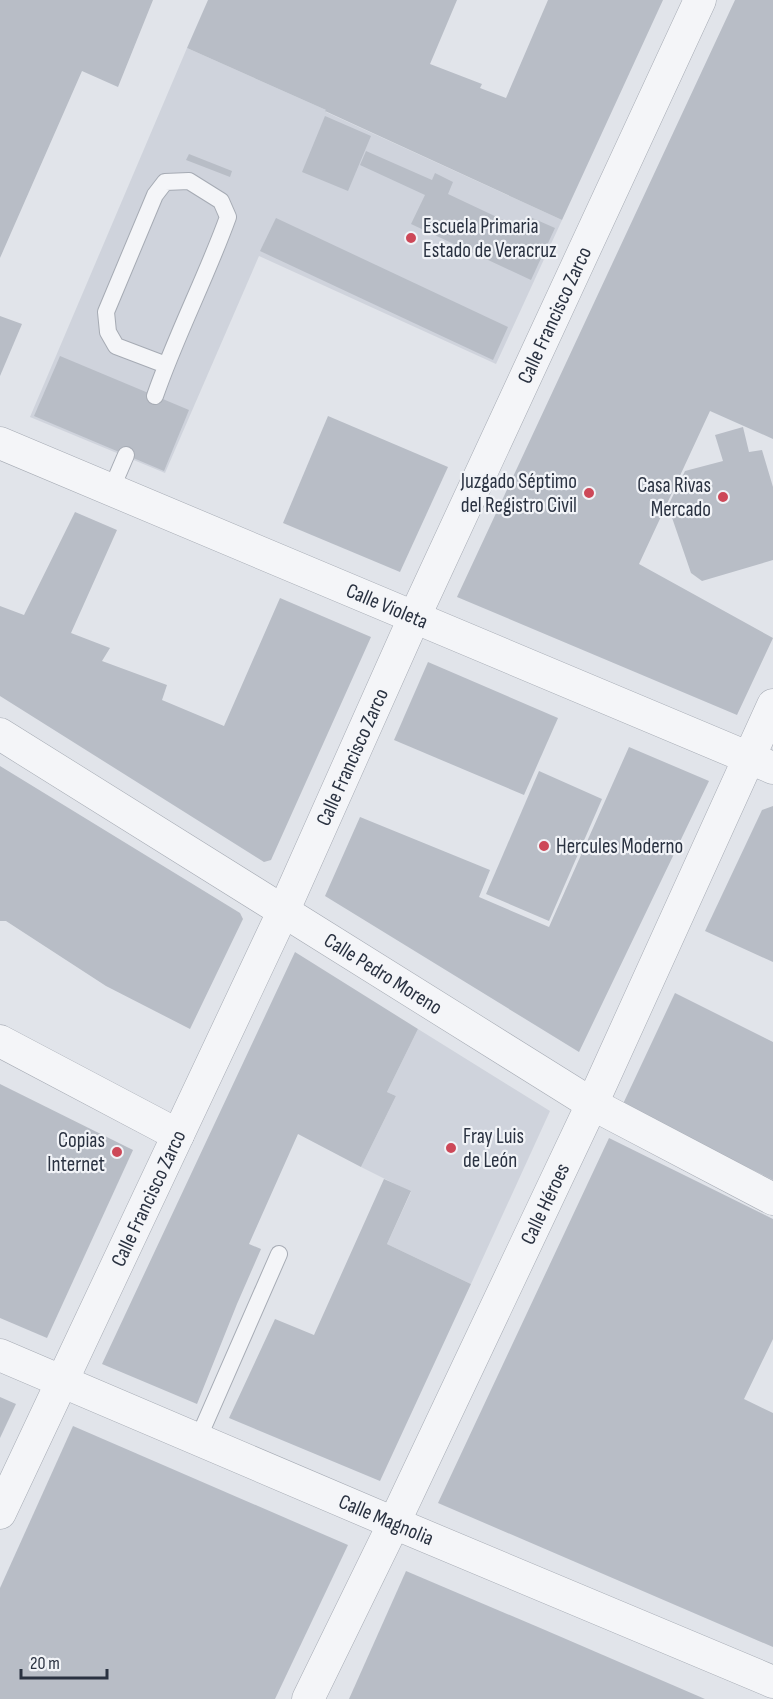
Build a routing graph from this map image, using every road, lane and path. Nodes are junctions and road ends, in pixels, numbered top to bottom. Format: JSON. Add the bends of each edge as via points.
{"nodes":[{"id":1,"x":700,"y":0,"type":"edge"},
{"id":2,"x":165,"y":365,"type":"junction"},
{"id":3,"x":155,"y":396,"type":"dead end"},
{"id":4,"x":0,"y":443,"type":"edge"},
{"id":5,"x":126,"y":455,"type":"dead end"},
{"id":6,"x":111,"y":490,"type":"junction"},
{"id":7,"x":414,"y":618,"type":"junction"},
{"id":8,"x":773,"y":705,"type":"edge"},
{"id":9,"x":0,"y":734,"type":"edge"},
{"id":10,"x":761,"y":763,"type":"edge"},
{"id":11,"x":283,"y":912,"type":"junction"},
{"id":12,"x":0,"y":1041,"type":"edge"},
{"id":13,"x":592,"y":1104,"type":"junction"},
{"id":14,"x":178,"y":1135,"type":"junction"},
{"id":15,"x":773,"y":1199,"type":"edge"},
{"id":16,"x":279,"y":1254,"type":"dead end"},
{"id":17,"x":0,"y":1355,"type":"edge"},
{"id":18,"x":62,"y":1381,"type":"junction"},
{"id":19,"x":198,"y":1439,"type":"junction"},
{"id":20,"x":0,"y":1514,"type":"edge"},
{"id":21,"x":394,"y":1523,"type":"junction"},
{"id":22,"x":773,"y":1682,"type":"edge"},
{"id":23,"x":308,"y":1699,"type":"edge"}],
"edges":[{"from":1,"to":7,"type":"street","name":"Calle Francisco Zarco"},
{"from":2,"to":2,"type":"lane","via":[[228,217],[221,201],[189,181],[165,182],[154,195],[106,312],[108,332],[116,346]]},
{"from":2,"to":3,"type":"lane"},
{"from":4,"to":6,"type":"street","name":"Calle Violeta"},
{"from":5,"to":6,"type":"lane"},
{"from":6,"to":7,"type":"street","name":"Calle Violeta"},
{"from":7,"to":10,"type":"street","name":"Calle Violeta"},
{"from":7,"to":11,"type":"street","name":"Calle Francisco Zarco"},
{"from":8,"to":10,"type":"street","name":"Calle Héroes"},
{"from":9,"to":11,"type":"street","name":"Calle Pedro Moreno"},
{"from":10,"to":13,"type":"street","name":"Calle Héroes"},
{"from":11,"to":13,"type":"street","name":"Calle Pedro Moreno"},
{"from":11,"to":14,"type":"street","name":"Calle Francisco Zarco"},
{"from":12,"to":14,"type":"street"},
{"from":13,"to":15,"type":"street","name":"Calle Pedro Moreno"},
{"from":13,"to":21,"type":"street","name":"Calle Héroes"},
{"from":14,"to":18,"type":"street","name":"Calle Francisco Zarco"},
{"from":16,"to":19,"type":"lane"},
{"from":17,"to":18,"type":"street","name":"Calle Magnolia"},
{"from":18,"to":19,"type":"street","name":"Calle Magnolia"},
{"from":18,"to":20,"type":"street","name":"Calle Francisco Zarco"},
{"from":19,"to":21,"type":"street","name":"Calle Magnolia"},
{"from":21,"to":22,"type":"street","name":"Calle Magnolia"},
{"from":21,"to":23,"type":"street","name":"Calle Héroes"}]}
